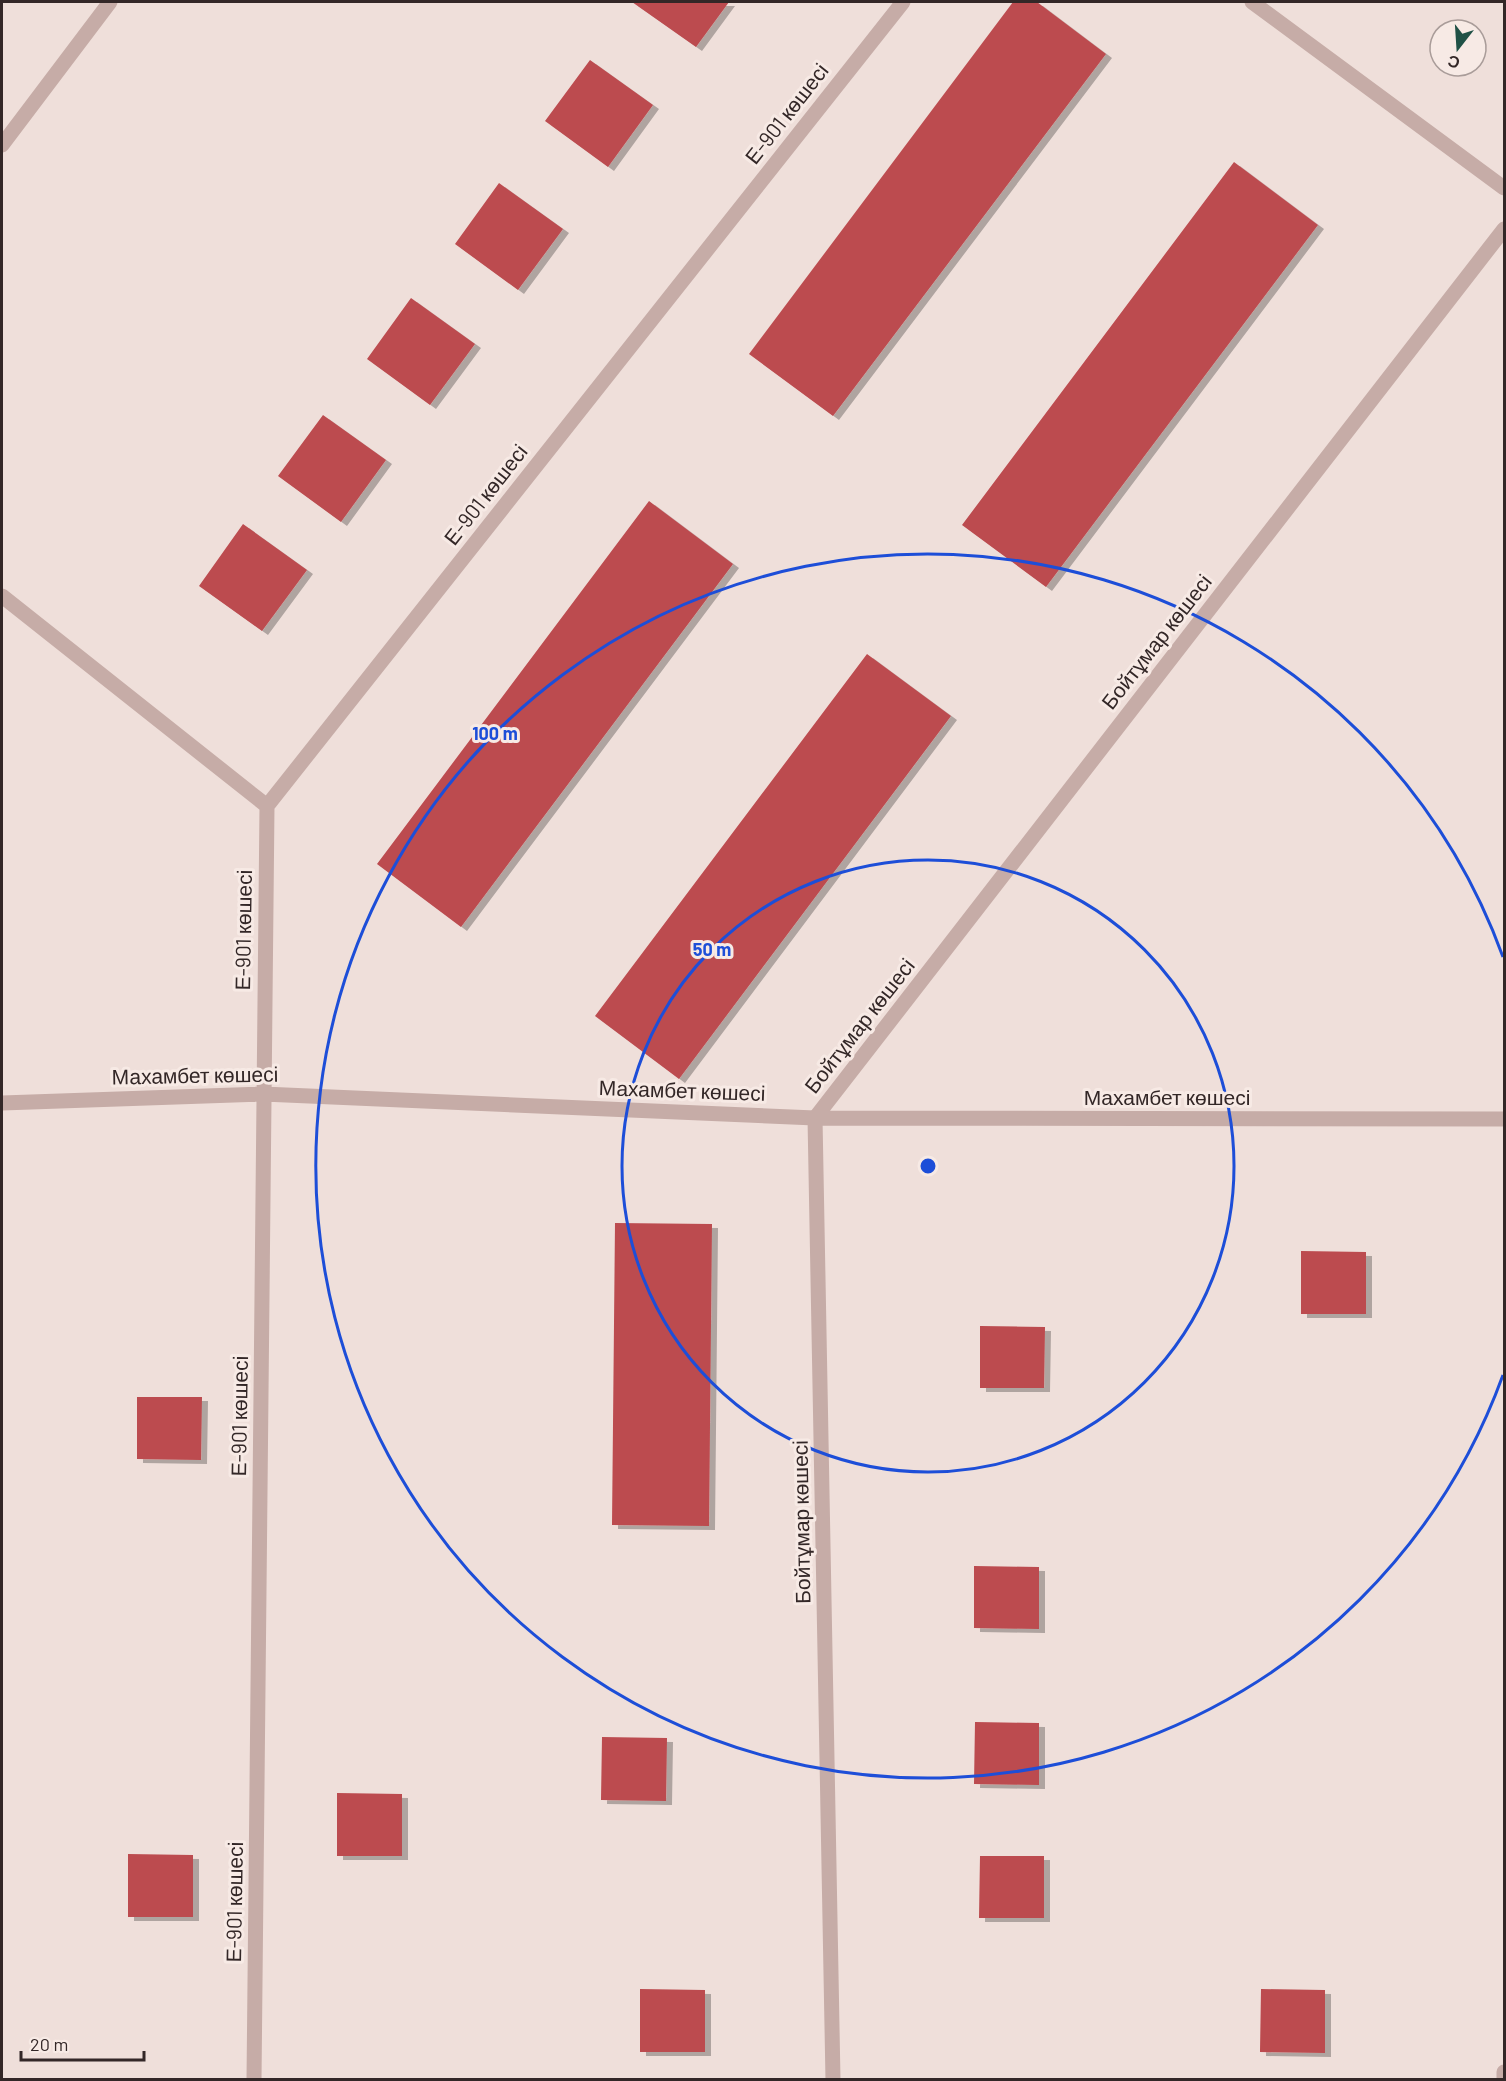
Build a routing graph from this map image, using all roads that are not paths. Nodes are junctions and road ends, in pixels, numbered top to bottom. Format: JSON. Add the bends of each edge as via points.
{"nodes":[{"id":1,"x":110,"y":2,"type":"edge"},
{"id":2,"x":903,"y":2,"type":"edge"},
{"id":3,"x":1252,"y":2,"type":"edge"},
{"id":4,"x":2,"y":145,"type":"edge"},
{"id":5,"x":1504,"y":188,"type":"edge"},
{"id":6,"x":1504,"y":229,"type":"edge"},
{"id":7,"x":2,"y":596,"type":"edge"},
{"id":8,"x":267,"y":806,"type":"junction"},
{"id":9,"x":263,"y":1094,"type":"junction"},
{"id":10,"x":2,"y":1103,"type":"edge"},
{"id":11,"x":815,"y":1118,"type":"junction"},
{"id":12,"x":1504,"y":1119,"type":"edge"},
{"id":13,"x":1504,"y":2072,"type":"edge"},
{"id":14,"x":255,"y":2079,"type":"edge"},
{"id":15,"x":833,"y":2079,"type":"edge"},
{"id":16,"x":1504,"y":2079,"type":"edge"}],
"edges":[{"from":1,"to":4,"type":"street"},
{"from":2,"to":8,"type":"street","name":"Е-901 көшесі"},
{"from":3,"to":5,"type":"street"},
{"from":6,"to":11,"type":"street","name":"Бойтұмар көшесі"},
{"from":7,"to":8,"type":"street"},
{"from":8,"to":9,"type":"street","name":"Е-901 көшесі"},
{"from":9,"to":10,"type":"street","name":"Махамбет көшесі"},
{"from":9,"to":11,"type":"street","name":"Махамбет көшесі"},
{"from":9,"to":14,"type":"street","name":"Е-901 көшесі"},
{"from":11,"to":12,"type":"street","name":"Махамбет көшесі"},
{"from":11,"to":15,"type":"street","name":"Бойтұмар көшесі"},
{"from":13,"to":16,"type":"street"}]}
